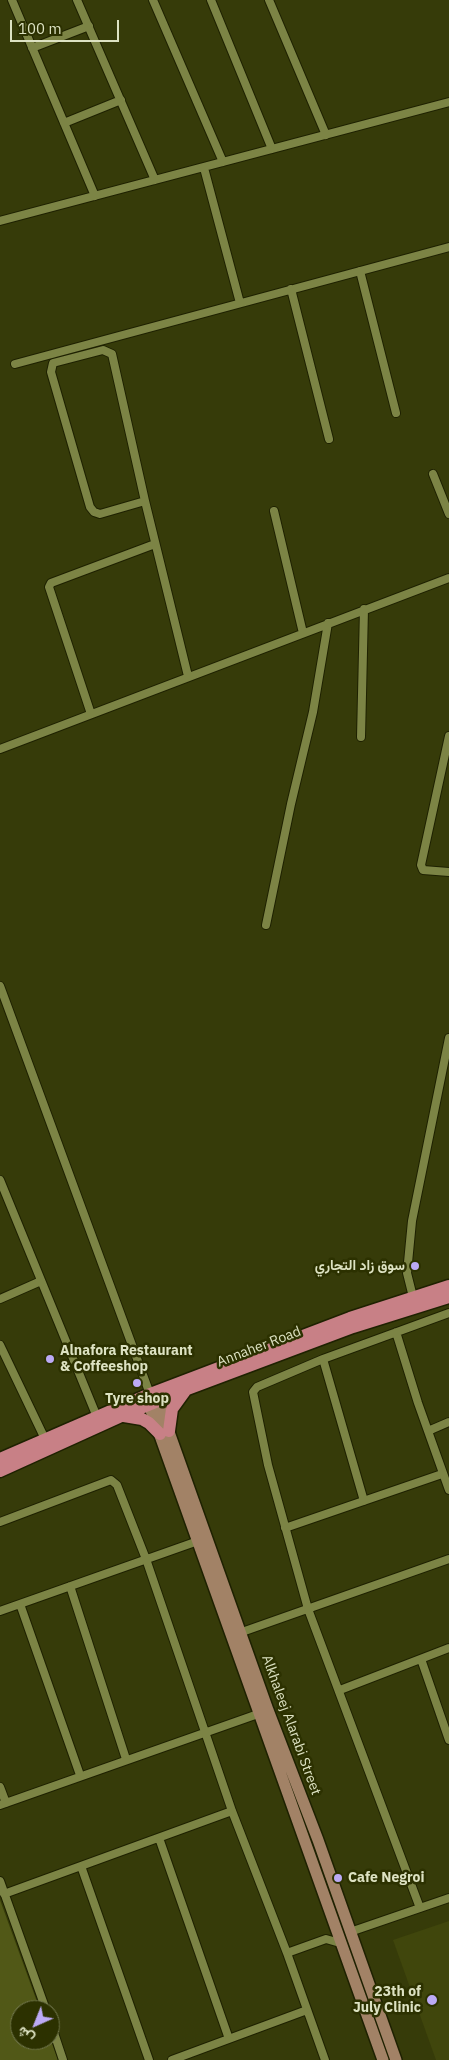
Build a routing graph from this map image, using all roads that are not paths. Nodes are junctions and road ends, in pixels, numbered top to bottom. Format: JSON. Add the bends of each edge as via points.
{"nodes":[{"id":1,"x":12,"y":0,"type":"edge"},
{"id":2,"x":78,"y":0,"type":"edge"},
{"id":3,"x":153,"y":0,"type":"edge"},
{"id":4,"x":210,"y":0,"type":"edge"},
{"id":5,"x":269,"y":0,"type":"edge"},
{"id":6,"x":89,"y":26,"type":"junction"},
{"id":7,"x":32,"y":48,"type":"junction"},
{"id":8,"x":121,"y":100,"type":"junction"},
{"id":9,"x":449,"y":102,"type":"edge"},
{"id":10,"x":64,"y":123,"type":"junction"},
{"id":11,"x":326,"y":135,"type":"junction"},
{"id":12,"x":272,"y":149,"type":"junction"},
{"id":13,"x":223,"y":162,"type":"junction"},
{"id":14,"x":204,"y":168,"type":"junction"},
{"id":15,"x":156,"y":180,"type":"junction"},
{"id":16,"x":95,"y":196,"type":"junction"},
{"id":17,"x":0,"y":221,"type":"edge"},
{"id":18,"x":449,"y":247,"type":"edge"},
{"id":19,"x":360,"y":271,"type":"junction"},
{"id":20,"x":291,"y":289,"type":"junction"},
{"id":21,"x":240,"y":303,"type":"junction"},
{"id":22,"x":15,"y":364,"type":"dead end"},
{"id":23,"x":396,"y":413,"type":"dead end"},
{"id":24,"x":329,"y":438,"type":"dead end"},
{"id":25,"x":433,"y":474,"type":"dead end"},
{"id":26,"x":145,"y":501,"type":"junction"},
{"id":27,"x":274,"y":511,"type":"dead end"},
{"id":28,"x":449,"y":514,"type":"edge"},
{"id":29,"x":155,"y":544,"type":"junction"},
{"id":30,"x":449,"y":578,"type":"edge"},
{"id":31,"x":364,"y":609,"type":"junction"},
{"id":32,"x":328,"y":623,"type":"junction"},
{"id":33,"x":303,"y":633,"type":"junction"},
{"id":34,"x":188,"y":676,"type":"junction"},
{"id":35,"x":91,"y":714,"type":"junction"},
{"id":36,"x":449,"y":736,"type":"edge"},
{"id":37,"x":361,"y":737,"type":"dead end"},
{"id":38,"x":0,"y":749,"type":"edge"},
{"id":39,"x":449,"y":872,"type":"edge"},
{"id":40,"x":266,"y":925,"type":"dead end"},
{"id":41,"x":0,"y":986,"type":"edge"},
{"id":42,"x":449,"y":1038,"type":"edge"},
{"id":43,"x":0,"y":1180,"type":"edge"},
{"id":44,"x":41,"y":1281,"type":"junction"},
{"id":45,"x":449,"y":1286,"type":"edge"},
{"id":46,"x":413,"y":1297,"type":"junction"},
{"id":47,"x":449,"y":1297,"type":"edge"},
{"id":48,"x":0,"y":1299,"type":"edge"},
{"id":49,"x":449,"y":1314,"type":"edge"},
{"id":50,"x":396,"y":1332,"type":"junction"},
{"id":51,"x":0,"y":1345,"type":"edge"},
{"id":52,"x":323,"y":1359,"type":"junction"},
{"id":53,"x":185,"y":1390,"type":"junction"},
{"id":54,"x":152,"y":1400,"type":"junction"},
{"id":55,"x":97,"y":1417,"type":"junction"},
{"id":56,"x":119,"y":1417,"type":"junction"},
{"id":57,"x":449,"y":1422,"type":"edge"},
{"id":58,"x":428,"y":1431,"type":"junction"},
{"id":59,"x":164,"y":1433,"type":"junction"},
{"id":60,"x":45,"y":1439,"type":"junction"},
{"id":61,"x":0,"y":1459,"type":"edge"},
{"id":62,"x":0,"y":1471,"type":"edge"},
{"id":63,"x":442,"y":1474,"type":"junction"},
{"id":64,"x":449,"y":1490,"type":"edge"},
{"id":65,"x":364,"y":1501,"type":"junction"},
{"id":66,"x":0,"y":1522,"type":"edge"},
{"id":67,"x":286,"y":1528,"type":"junction"},
{"id":68,"x":198,"y":1541,"type":"junction"},
{"id":69,"x":146,"y":1559,"type":"junction"},
{"id":70,"x":449,"y":1559,"type":"edge"},
{"id":71,"x":70,"y":1586,"type":"junction"},
{"id":72,"x":20,"y":1604,"type":"junction"},
{"id":73,"x":308,"y":1609,"type":"junction"},
{"id":74,"x":0,"y":1611,"type":"edge"},
{"id":75,"x":242,"y":1632,"type":"junction"},
{"id":76,"x":449,"y":1648,"type":"edge"},
{"id":77,"x":420,"y":1659,"type":"junction"},
{"id":78,"x":340,"y":1690,"type":"junction"},
{"id":79,"x":258,"y":1714,"type":"junction"},
{"id":80,"x":447,"y":1728,"type":"edge"},
{"id":81,"x":206,"y":1732,"type":"junction"},
{"id":82,"x":449,"y":1740,"type":"edge"},
{"id":83,"x":126,"y":1759,"type":"junction"},
{"id":84,"x":80,"y":1775,"type":"junction"},
{"id":85,"x":0,"y":1787,"type":"edge"},
{"id":86,"x":3,"y":1804,"type":"edge"},
{"id":87,"x":232,"y":1811,"type":"junction"},
{"id":88,"x":160,"y":1838,"type":"junction"},
{"id":89,"x":318,"y":1840,"type":"junction"},
{"id":90,"x":305,"y":1844,"type":"junction"},
{"id":91,"x":81,"y":1866,"type":"junction"},
{"id":92,"x":0,"y":1881,"type":"edge"},
{"id":93,"x":4,"y":1894,"type":"junction"},
{"id":94,"x":449,"y":1898,"type":"edge"},
{"id":95,"x":420,"y":1908,"type":"junction"},
{"id":96,"x":334,"y":1926,"type":"junction"},
{"id":97,"x":350,"y":1932,"type":"junction"},
{"id":98,"x":326,"y":1939,"type":"junction"},
{"id":99,"x":340,"y":1943,"type":"junction"},
{"id":100,"x":288,"y":1953,"type":"junction"},
{"id":101,"x":42,"y":2000,"type":"edge"},
{"id":102,"x":307,"y":2010,"type":"junction"},
{"id":103,"x":229,"y":2039,"type":"junction"},
{"id":104,"x":149,"y":2060,"type":"edge"},
{"id":105,"x":172,"y":2060,"type":"edge"},
{"id":106,"x":325,"y":2060,"type":"edge"},
{"id":107,"x":383,"y":2060,"type":"edge"},
{"id":108,"x":396,"y":2060,"type":"edge"}],
"edges":[{"from":1,"to":7,"type":"street"},
{"from":2,"to":6,"type":"street"},
{"from":3,"to":13,"type":"street"},
{"from":4,"to":12,"type":"street"},
{"from":5,"to":11,"type":"street"},
{"from":6,"to":7,"type":"street"},
{"from":6,"to":8,"type":"street"},
{"from":7,"to":10,"type":"street"},
{"from":8,"to":10,"type":"street"},
{"from":8,"to":15,"type":"street"},
{"from":9,"to":11,"type":"street"},
{"from":10,"to":16,"type":"street"},
{"from":11,"to":12,"type":"street"},
{"from":12,"to":13,"type":"street"},
{"from":13,"to":14,"type":"street"},
{"from":14,"to":15,"type":"street"},
{"from":14,"to":21,"type":"street"},
{"from":15,"to":16,"type":"street"},
{"from":16,"to":17,"type":"street"},
{"from":18,"to":19,"type":"street"},
{"from":19,"to":20,"type":"street"},
{"from":19,"to":23,"type":"street"},
{"from":20,"to":21,"type":"street"},
{"from":20,"to":24,"type":"street"},
{"from":21,"to":22,"type":"street"},
{"from":25,"to":28,"type":"street"},
{"from":26,"to":26,"type":"street","via":[[112,354],[103,350],[53,363],[51,372],[90,507],[100,514]]},
{"from":26,"to":29,"type":"street"},
{"from":27,"to":33,"type":"street"},
{"from":29,"to":34,"type":"street"},
{"from":29,"to":35,"type":"street","via":[[51,583],[49,587]]},
{"from":30,"to":31,"type":"street"},
{"from":31,"to":32,"type":"street"},
{"from":31,"to":37,"type":"street"},
{"from":32,"to":33,"type":"street"},
{"from":32,"to":40,"type":"street","via":[[313,712],[290,804]]},
{"from":33,"to":34,"type":"street"},
{"from":34,"to":35,"type":"street"},
{"from":35,"to":38,"type":"street"},
{"from":36,"to":39,"type":"street","via":[[421,865],[423,870]]},
{"from":41,"to":54,"type":"street"},
{"from":42,"to":46,"type":"street","via":[[412,1221],[407,1273]]},
{"from":43,"to":44,"type":"street"},
{"from":44,"to":48,"type":"street"},
{"from":44,"to":55,"type":"street"},
{"from":45,"to":46,"type":"main road","name":"Annaher Road"},
{"from":46,"to":54,"type":"main road","name":"Annaher Road","via":[[350,1318]]},
{"from":47,"to":53,"type":"main road","name":"Annaher Road","via":[[353,1327]]},
{"from":49,"to":50,"type":"street"},
{"from":50,"to":52,"type":"street"},
{"from":50,"to":58,"type":"street"},
{"from":51,"to":60,"type":"street"},
{"from":52,"to":65,"type":"street"},
{"from":52,"to":67,"type":"street","via":[[257,1387],[253,1392],[266,1458]]},
{"from":53,"to":54,"type":"main road","name":"Annaher Road"},
{"from":53,"to":59,"type":"main road","via":[[172,1409]]},
{"from":54,"to":55,"type":"main road","name":"Annaher Road"},
{"from":54,"to":56,"type":"main road","name":"Annaher Road"},
{"from":54,"to":59,"type":"main road","name":"Alkhaleej Alarabi Street"},
{"from":55,"to":60,"type":"main road","name":"Annaher Road"},
{"from":56,"to":59,"type":"main road","via":[[142,1419]]},
{"from":56,"to":62,"type":"main road","name":"Annaher Road"},
{"from":57,"to":58,"type":"street"},
{"from":58,"to":63,"type":"street"},
{"from":59,"to":68,"type":"main road","name":"Alkhaleej Alarabi Street"},
{"from":59,"to":75,"type":"main road","name":"Alkhaleej Alarabi Street"},
{"from":60,"to":61,"type":"main road","name":"Annaher Road"},
{"from":63,"to":64,"type":"street"},
{"from":63,"to":65,"type":"street"},
{"from":65,"to":67,"type":"street"},
{"from":66,"to":69,"type":"street","via":[[113,1481]]},
{"from":67,"to":73,"type":"street"},
{"from":68,"to":69,"type":"street"},
{"from":68,"to":79,"type":"main road","name":"Alkhaleej Alarabi Street"},
{"from":69,"to":71,"type":"street"},
{"from":69,"to":81,"type":"street"},
{"from":70,"to":73,"type":"street"},
{"from":71,"to":72,"type":"street"},
{"from":71,"to":83,"type":"street"},
{"from":72,"to":74,"type":"street"},
{"from":72,"to":84,"type":"street"},
{"from":73,"to":75,"type":"street"},
{"from":73,"to":78,"type":"street"},
{"from":75,"to":89,"type":"main road","name":"Alkhaleej Alarabi Street"},
{"from":76,"to":77,"type":"street"},
{"from":77,"to":78,"type":"street"},
{"from":77,"to":80,"type":"street"},
{"from":78,"to":95,"type":"street"},
{"from":79,"to":81,"type":"street"},
{"from":79,"to":90,"type":"main road","name":"Alkhaleej Alarabi Street"},
{"from":80,"to":82,"type":"street"},
{"from":81,"to":83,"type":"street"},
{"from":81,"to":87,"type":"street"},
{"from":83,"to":84,"type":"street"},
{"from":84,"to":86,"type":"street"},
{"from":85,"to":86,"type":"street"},
{"from":87,"to":88,"type":"street"},
{"from":87,"to":100,"type":"street"},
{"from":88,"to":91,"type":"street"},
{"from":88,"to":103,"type":"street"},
{"from":89,"to":90,"type":"main road"},
{"from":89,"to":97,"type":"main road","name":"Alkhaleej Alarabi Street"},
{"from":90,"to":96,"type":"main road","name":"Alkhaleej Alarabi Street"},
{"from":91,"to":93,"type":"street"},
{"from":91,"to":104,"type":"street"},
{"from":92,"to":93,"type":"street"},
{"from":93,"to":101,"type":"street"},
{"from":94,"to":95,"type":"street"},
{"from":95,"to":97,"type":"street"},
{"from":96,"to":98,"type":"street"},
{"from":96,"to":99,"type":"main road","name":"Alkhaleej Alarabi Street"},
{"from":97,"to":108,"type":"main road","name":"Alkhaleej Alarabi Street"},
{"from":98,"to":99,"type":"street"},
{"from":98,"to":100,"type":"street"},
{"from":99,"to":107,"type":"main road","name":"Alkhaleej Alarabi Street"},
{"from":100,"to":102,"type":"street"},
{"from":102,"to":103,"type":"street"},
{"from":102,"to":106,"type":"street"},
{"from":103,"to":105,"type":"street"}]}
